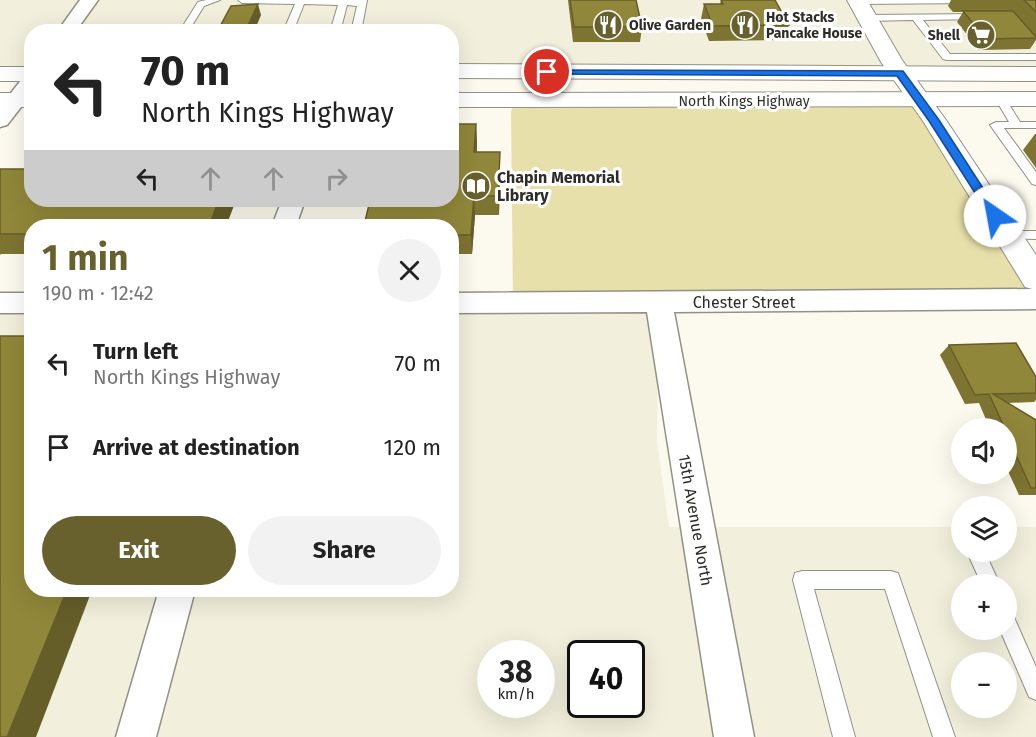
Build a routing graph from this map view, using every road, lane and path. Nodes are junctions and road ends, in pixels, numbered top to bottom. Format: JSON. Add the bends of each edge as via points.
{"nodes":[{"id":1,"x":88,"y":0,"type":"edge"},
{"id":2,"x":216,"y":0,"type":"edge"},
{"id":3,"x":932,"y":0,"type":"edge"},
{"id":4,"x":978,"y":0,"type":"edge"},
{"id":5,"x":281,"y":1,"type":"edge"},
{"id":6,"x":363,"y":1,"type":"edge"},
{"id":7,"x":300,"y":2,"type":"junction"},
{"id":8,"x":343,"y":3,"type":"junction"},
{"id":9,"x":239,"y":4,"type":"edge"},
{"id":10,"x":860,"y":6,"type":"edge"},
{"id":11,"x":995,"y":16,"type":"edge"},
{"id":12,"x":916,"y":17,"type":"junction"},
{"id":13,"x":944,"y":18,"type":"junction"},
{"id":14,"x":72,"y":24,"type":"edge"},
{"id":15,"x":188,"y":24,"type":"edge"},
{"id":16,"x":291,"y":24,"type":"edge"},
{"id":17,"x":336,"y":24,"type":"edge"},
{"id":18,"x":358,"y":24,"type":"edge"},
{"id":19,"x":1029,"y":59,"type":"edge"},
{"id":20,"x":971,"y":60,"type":"junction"},
{"id":21,"x":459,"y":71,"type":"edge"},
{"id":22,"x":900,"y":73,"type":"junction"},
{"id":23,"x":0,"y":74,"type":"edge"},
{"id":24,"x":24,"y":74,"type":"edge"},
{"id":25,"x":459,"y":99,"type":"edge"},
{"id":26,"x":1036,"y":99,"type":"edge"},
{"id":27,"x":16,"y":100,"type":"edge"},
{"id":28,"x":1001,"y":100,"type":"junction"},
{"id":29,"x":920,"y":101,"type":"junction"},
{"id":30,"x":0,"y":121,"type":"edge"},
{"id":31,"x":1017,"y":125,"type":"junction"},
{"id":32,"x":1036,"y":125,"type":"edge"},
{"id":33,"x":1036,"y":181,"type":"edge"},
{"id":34,"x":1008,"y":235,"type":"junction"},
{"id":35,"x":1036,"y":235,"type":"edge"},
{"id":36,"x":1036,"y":279,"type":"edge"},
{"id":37,"x":1036,"y":299,"type":"edge"},
{"id":38,"x":659,"y":302,"type":"junction"},
{"id":39,"x":0,"y":303,"type":"edge"},
{"id":40,"x":24,"y":303,"type":"edge"},
{"id":41,"x":459,"y":303,"type":"edge"},
{"id":42,"x":175,"y":597,"type":"edge"},
{"id":43,"x":1014,"y":640,"type":"edge"},
{"id":44,"x":1036,"y":690,"type":"edge"},
{"id":45,"x":136,"y":737,"type":"edge"},
{"id":46,"x":734,"y":737,"type":"edge"},
{"id":47,"x":844,"y":737,"type":"edge"},
{"id":48,"x":944,"y":737,"type":"edge"}],
"edges":[{"from":1,"to":14,"type":"street"},
{"from":2,"to":15,"type":"lane","via":[[201,4]]},
{"from":3,"to":4,"type":"lane"},
{"from":3,"to":10,"type":"lane"},
{"from":3,"to":13,"type":"lane"},
{"from":5,"to":7,"type":"lane"},
{"from":5,"to":9,"type":"lane","via":[[271,5]]},
{"from":6,"to":8,"type":"lane"},
{"from":6,"to":18,"type":"lane"},
{"from":7,"to":8,"type":"lane"},
{"from":7,"to":16,"type":"lane"},
{"from":8,"to":17,"type":"lane"},
{"from":10,"to":12,"type":"lane"},
{"from":10,"to":22,"type":"main road"},
{"from":11,"to":13,"type":"lane"},
{"from":12,"to":13,"type":"lane"},
{"from":12,"to":20,"type":"lane","via":[[947,57]]},
{"from":19,"to":20,"type":"main road","name":"North Kings Highway"},
{"from":20,"to":22,"type":"main road","name":"North Kings Highway"},
{"from":21,"to":22,"type":"main road","name":"North Kings Highway"},
{"from":22,"to":29,"type":"main road"},
{"from":23,"to":24,"type":"main road"},
{"from":25,"to":29,"type":"main road","name":"North Kings Highway"},
{"from":26,"to":28,"type":"main road","name":"North Kings Highway"},
{"from":27,"to":30,"type":"street"},
{"from":28,"to":29,"type":"main road","name":"North Kings Highway"},
{"from":28,"to":31,"type":"lane"},
{"from":29,"to":34,"type":"main road"},
{"from":31,"to":32,"type":"lane"},
{"from":31,"to":33,"type":"lane","via":[[996,125]]},
{"from":34,"to":35,"type":"lane"},
{"from":34,"to":36,"type":"main road"},
{"from":37,"to":38,"type":"street","name":"Chester Street"},
{"from":38,"to":41,"type":"street","name":"Chester Street"},
{"from":38,"to":46,"type":"street","name":"15th Avenue North"},
{"from":39,"to":40,"type":"street"},
{"from":42,"to":45,"type":"street"},
{"from":43,"to":44,"type":"lane"},
{"from":47,"to":48,"type":"lane","via":[[802,580],[891,580]]}]}
